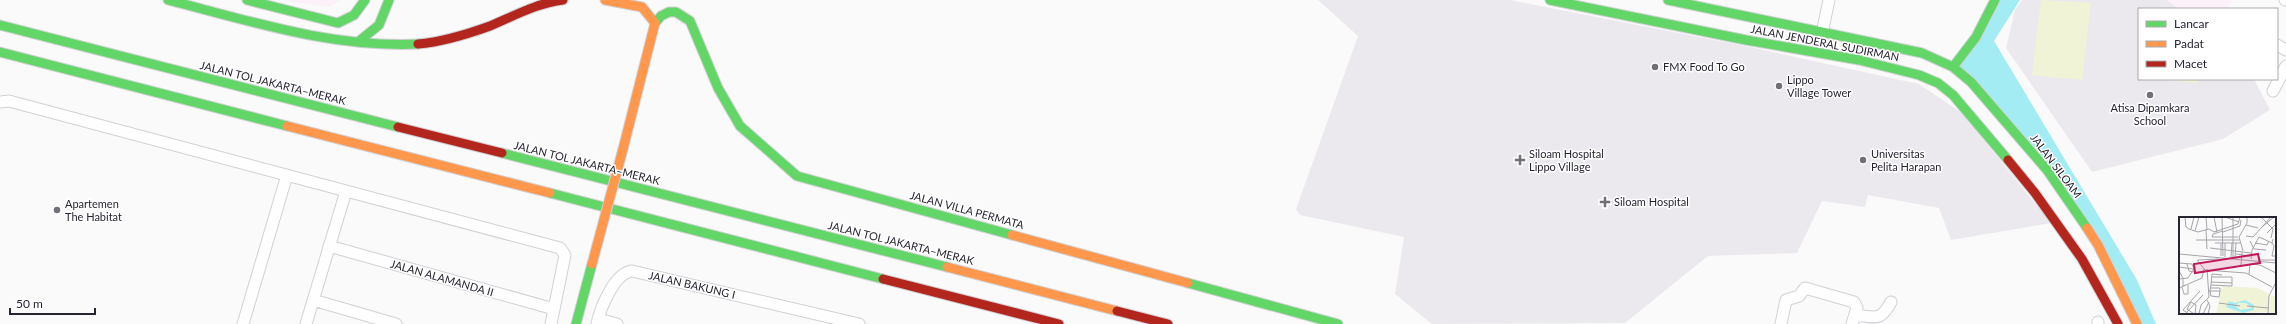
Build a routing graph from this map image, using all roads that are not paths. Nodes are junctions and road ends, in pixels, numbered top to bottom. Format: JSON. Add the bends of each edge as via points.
{"nodes":[{"id":1,"x":168,"y":0,"type":"edge"},
{"id":2,"x":247,"y":0,"type":"edge"},
{"id":3,"x":365,"y":0,"type":"edge"},
{"id":4,"x":389,"y":0,"type":"edge"},
{"id":5,"x":563,"y":0,"type":"edge"},
{"id":6,"x":605,"y":0,"type":"edge"},
{"id":7,"x":1668,"y":0,"type":"edge"},
{"id":8,"x":1828,"y":0,"type":"edge"},
{"id":9,"x":1995,"y":0,"type":"edge"},
{"id":10,"x":1556,"y":1,"type":"edge"},
{"id":11,"x":642,"y":8,"type":"junction"},
{"id":12,"x":669,"y":12,"type":"junction"},
{"id":13,"x":655,"y":23,"type":"junction"},
{"id":14,"x":0,"y":26,"type":"edge"},
{"id":15,"x":1822,"y":33,"type":"junction"},
{"id":16,"x":358,"y":42,"type":"junction"},
{"id":17,"x":0,"y":52,"type":"edge"},
{"id":18,"x":1922,"y":53,"type":"joint"},
{"id":19,"x":1859,"y":60,"type":"junction"},
{"id":20,"x":2286,"y":66,"type":"edge"},
{"id":21,"x":1953,"y":67,"type":"junction"},
{"id":22,"x":2273,"y":91,"type":"dead end"},
{"id":23,"x":0,"y":102,"type":"edge"},
{"id":24,"x":286,"y":174,"type":"junction"},
{"id":25,"x":346,"y":191,"type":"junction"},
{"id":26,"x":329,"y":246,"type":"junction"},
{"id":27,"x":313,"y":300,"type":"junction"},
{"id":28,"x":1891,"y":302,"type":"dead end"},
{"id":29,"x":554,"y":309,"type":"junction"},
{"id":30,"x":817,"y":319,"type":"edge"},
{"id":31,"x":1853,"y":319,"type":"edge"},
{"id":32,"x":597,"y":322,"type":"edge"},
{"id":33,"x":244,"y":324,"type":"edge"},
{"id":34,"x":306,"y":324,"type":"edge"},
{"id":35,"x":396,"y":324,"type":"edge"},
{"id":36,"x":551,"y":324,"type":"edge"},
{"id":37,"x":576,"y":324,"type":"edge"},
{"id":38,"x":617,"y":324,"type":"edge"},
{"id":39,"x":859,"y":324,"type":"edge"},
{"id":40,"x":1059,"y":324,"type":"edge"},
{"id":41,"x":1168,"y":324,"type":"edge"},
{"id":42,"x":1338,"y":324,"type":"edge"},
{"id":43,"x":1781,"y":324,"type":"edge"},
{"id":44,"x":2118,"y":324,"type":"edge"},
{"id":45,"x":2137,"y":324,"type":"edge"}],
"edges":[{"from":1,"to":16,"type":"main road","via":[[308,36]]},
{"from":2,"to":3,"type":"main road","via":[[338,23],[358,15]]},
{"from":4,"to":16,"type":"main road","via":[[382,22]]},
{"from":5,"to":16,"type":"main road","via":[[546,2],[489,26],[431,43],[393,45]]},
{"from":6,"to":11,"type":"main road","name":"JALAN VILLA PERMATA"},
{"from":7,"to":15,"type":"main road","name":"JALAN JENDERAL SUDIRMAN"},
{"from":8,"to":15,"type":"street"},
{"from":9,"to":21,"type":"main road","via":[[1976,38]]},
{"from":10,"to":19,"type":"main road","name":"JALAN JENDERAL SUDIRMAN"},
{"from":11,"to":12,"type":"main road","name":"JALAN VILLA PERMATA"},
{"from":11,"to":13,"type":"main road"},
{"from":12,"to":13,"type":"main road"},
{"from":12,"to":42,"type":"main road","name":"JALAN VILLA PERMATA","via":[[676,12],[690,21],[718,88],[740,126],[798,176]]},
{"from":13,"to":37,"type":"main road","bridge":true},
{"from":14,"to":41,"type":"main road","name":"JALAN TOL JAKARTA–MERAK"},
{"from":15,"to":18,"type":"main road","name":"JALAN JENDERAL SUDIRMAN"},
{"from":15,"to":19,"type":"main road","via":[[1831,42],[1854,52]]},
{"from":17,"to":40,"type":"main road"},
{"from":18,"to":21,"type":"main road","name":"JALAN SILOAM"},
{"from":19,"to":44,"type":"main road","name":"JALAN JENDERAL SUDIRMAN","via":[[1919,75],[1938,83],[1954,95],[2058,224],[2082,259]]},
{"from":20,"to":22,"type":"street"},
{"from":21,"to":45,"type":"main road","name":"JALAN SILOAM","via":[[1988,101],[2047,170],[2098,245]]},
{"from":23,"to":24,"type":"street","via":[[9,101]]},
{"from":24,"to":25,"type":"street"},
{"from":24,"to":33,"type":"street"},
{"from":25,"to":26,"type":"street"},
{"from":25,"to":29,"type":"street","via":[[560,248],[565,255]]},
{"from":26,"to":27,"type":"street"},
{"from":26,"to":29,"type":"street","name":"JALAN ALAMANDA II"},
{"from":27,"to":34,"type":"street"},
{"from":27,"to":35,"type":"street"},
{"from":28,"to":31,"type":"street","via":[[1884,315]]},
{"from":29,"to":36,"type":"street"},
{"from":30,"to":32,"type":"street","name":"JALAN BAKUNG I","via":[[632,271],[622,274],[610,290]]},
{"from":30,"to":39,"type":"street","name":"JALAN BAKUNG I"},
{"from":31,"to":43,"type":"street","via":[[1857,304],[1854,302],[1805,288],[1799,296],[1786,300]]},
{"from":32,"to":38,"type":"street"}]}
